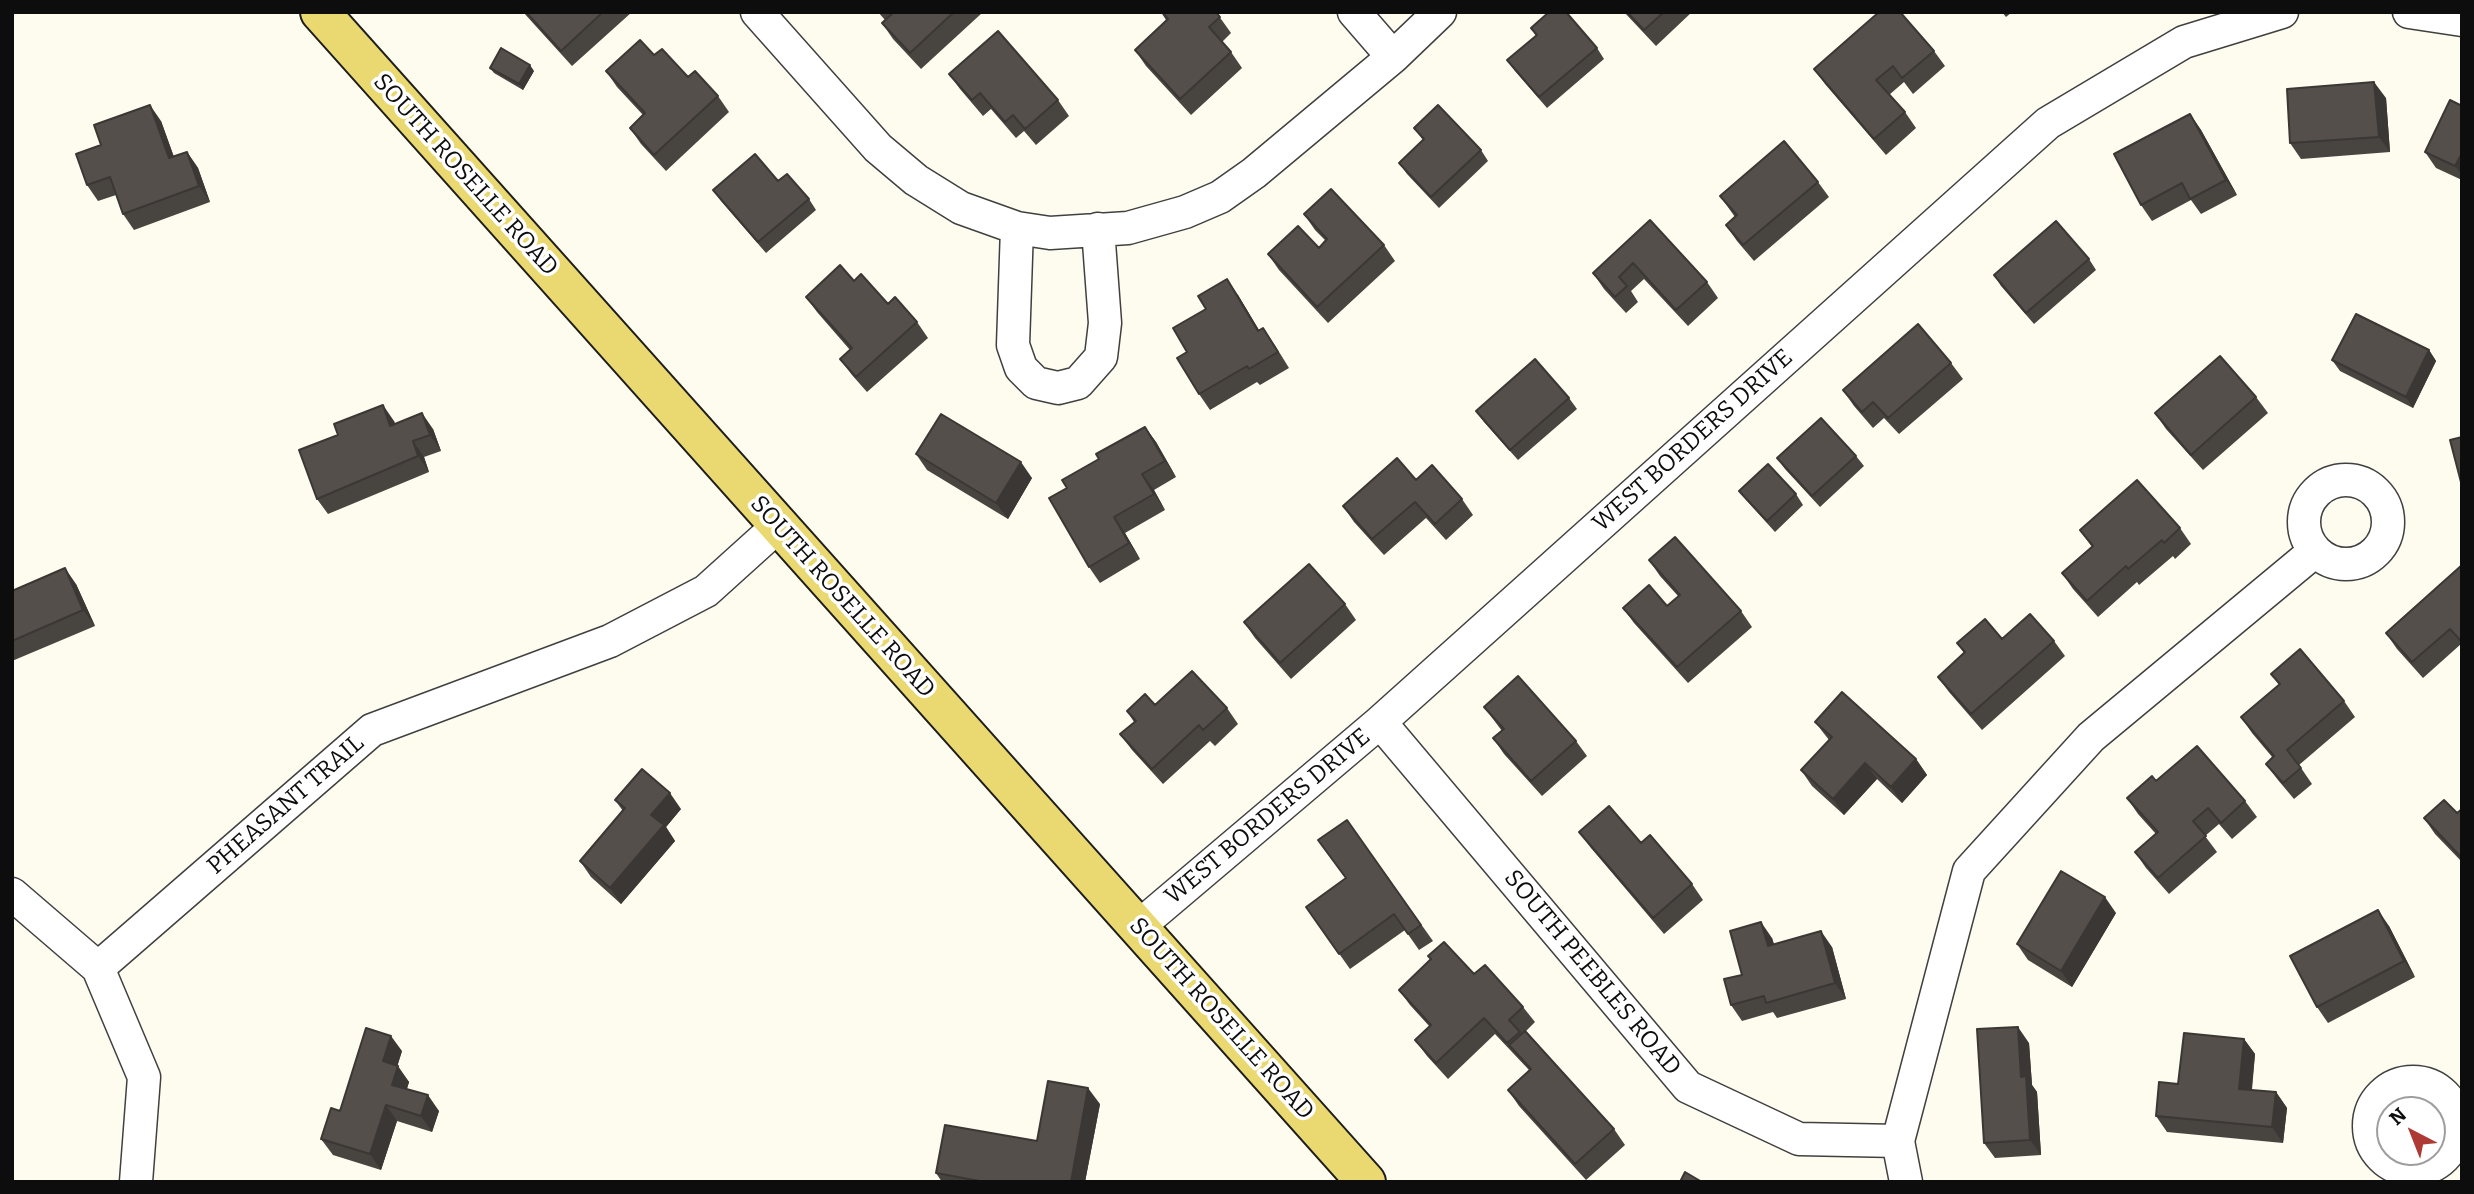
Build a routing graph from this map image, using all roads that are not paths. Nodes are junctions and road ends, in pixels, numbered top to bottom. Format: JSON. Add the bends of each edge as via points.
{"nodes":[{"id":1,"x":320,"y":12,"type":"edge"},
{"id":2,"x":757,"y":12,"type":"edge"},
{"id":3,"x":1353,"y":12,"type":"edge"},
{"id":4,"x":1440,"y":12,"type":"edge"},
{"id":5,"x":2282,"y":12,"type":"edge"},
{"id":6,"x":2409,"y":12,"type":"edge"},
{"id":7,"x":2462,"y":20,"type":"edge"},
{"id":8,"x":1393,"y":57,"type":"junction"},
{"id":9,"x":1017,"y":228,"type":"junction"},
{"id":10,"x":1098,"y":229,"type":"junction"},
{"id":11,"x":778,"y":526,"type":"junction"},
{"id":12,"x":2315,"y":551,"type":"dead end"},
{"id":13,"x":1380,"y":722,"type":"junction"},
{"id":14,"x":12,"y":894,"type":"edge"},
{"id":15,"x":1138,"y":927,"type":"junction"},
{"id":16,"x":98,"y":968,"type":"junction"},
{"id":17,"x":1898,"y":1141,"type":"junction"},
{"id":18,"x":136,"y":1182,"type":"edge"},
{"id":19,"x":1366,"y":1182,"type":"edge"},
{"id":20,"x":1906,"y":1182,"type":"edge"}],
"edges":[{"from":1,"to":11,"type":"main road","name":"SOUTH ROSELLE ROAD"},
{"from":2,"to":9,"type":"street","via":[[878,148],[916,180],[961,208]]},
{"from":3,"to":8,"type":"street"},
{"from":4,"to":8,"type":"street"},
{"from":5,"to":13,"type":"street","name":"WEST BORDERS DRIVE","via":[[2184,42],[2048,123]]},
{"from":6,"to":7,"type":"street"},
{"from":8,"to":10,"type":"street","via":[[1220,197],[1128,228]]},
{"from":9,"to":10,"type":"street","via":[[1050,233]]},
{"from":9,"to":10,"type":"street","via":[[1013,345],[1021,368],[1036,383],[1058,388],[1077,383],[1101,357],[1105,323]]},
{"from":11,"to":15,"type":"main road","name":"SOUTH ROSELLE ROAD"},
{"from":11,"to":16,"type":"street","name":"PHEASANT TRAIL","via":[[706,591],[610,641],[372,730]]},
{"from":12,"to":17,"type":"street","via":[[2091,737],[1969,871]]},
{"from":13,"to":15,"type":"street","name":"WEST BORDERS DRIVE"},
{"from":13,"to":17,"type":"street","name":"SOUTH PEEBLES ROAD","via":[[1688,1087],[1799,1139]]},
{"from":14,"to":16,"type":"street"},
{"from":15,"to":19,"type":"main road","name":"SOUTH ROSELLE ROAD"},
{"from":16,"to":18,"type":"street","via":[[144,1077]]},
{"from":17,"to":20,"type":"street"}]}
